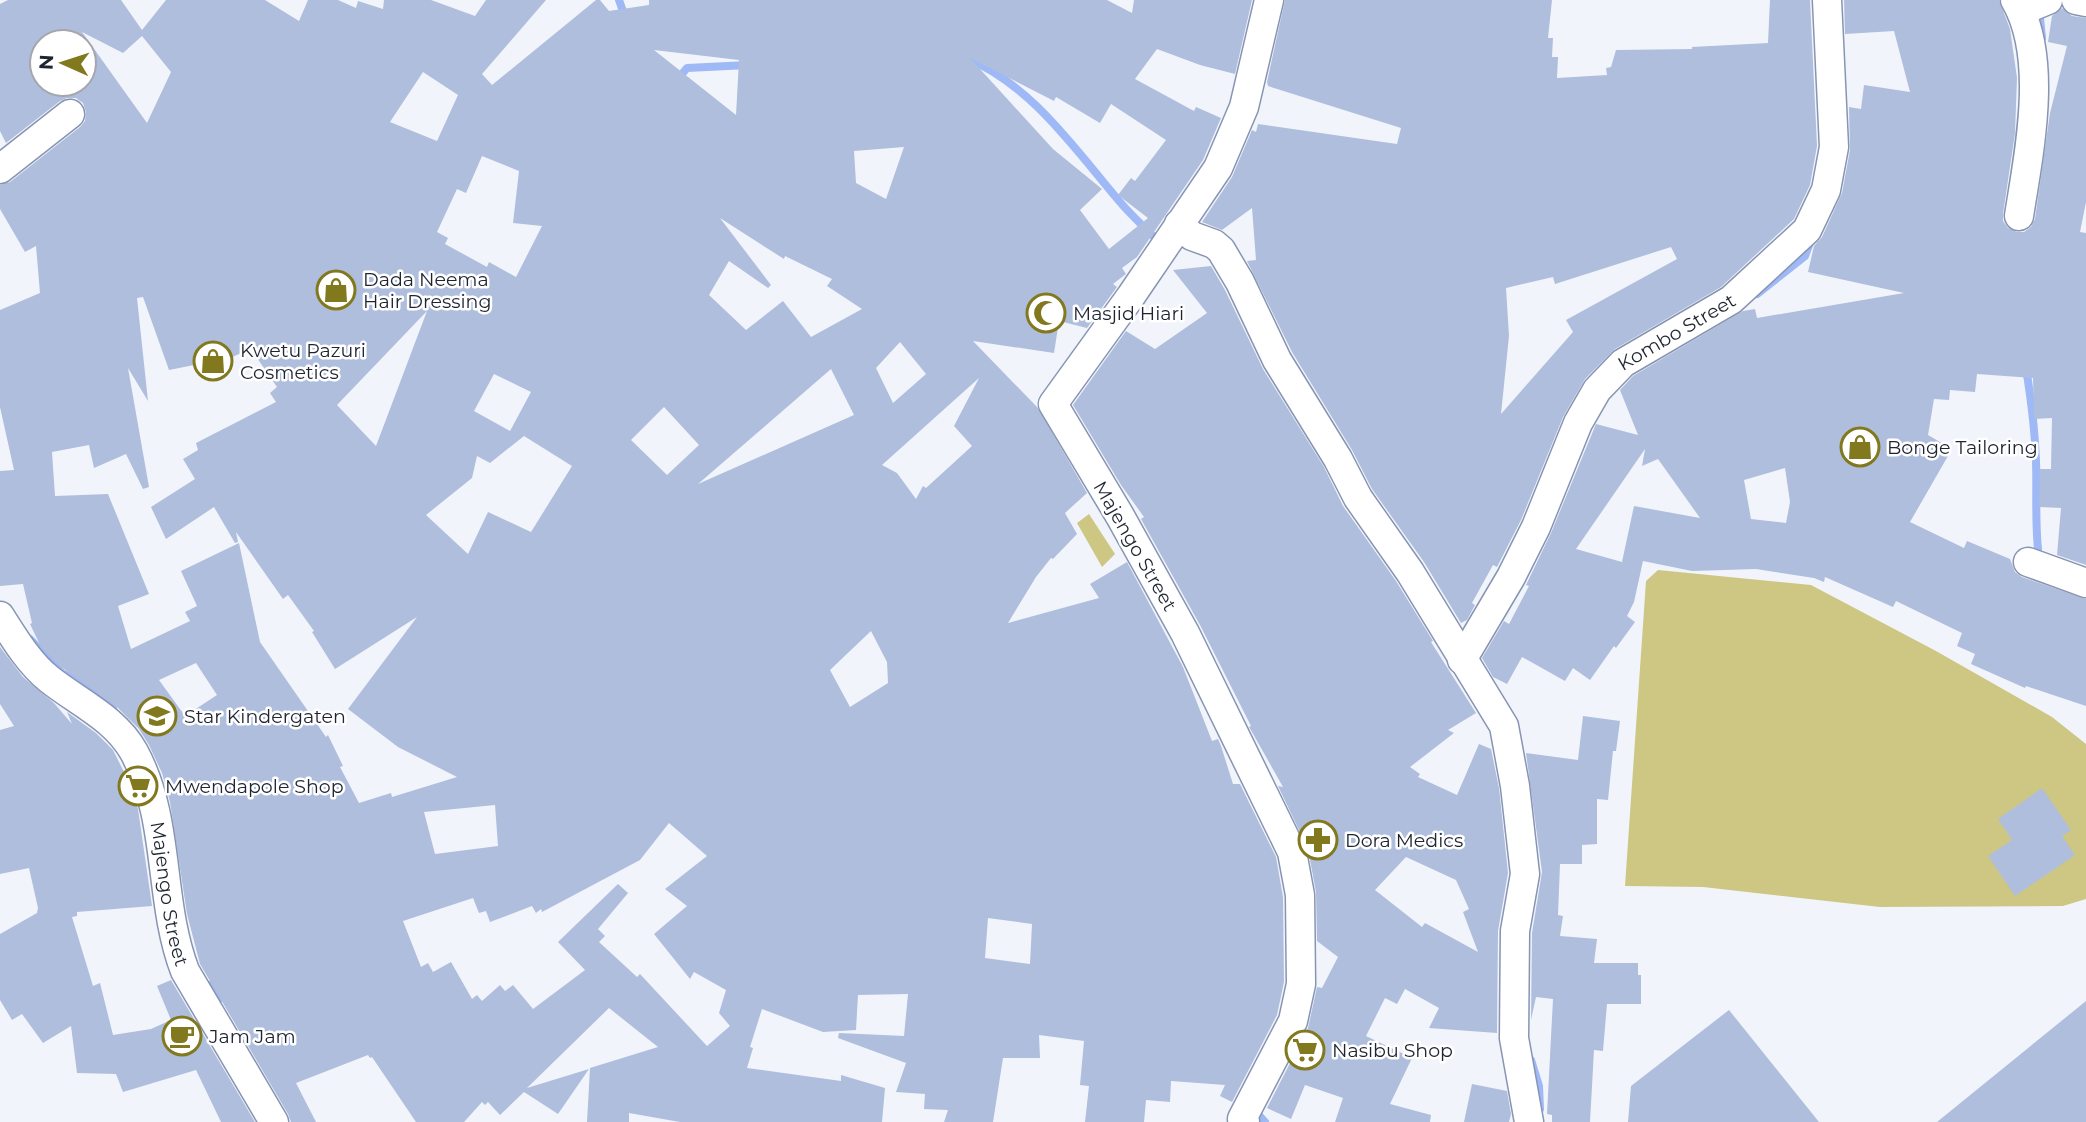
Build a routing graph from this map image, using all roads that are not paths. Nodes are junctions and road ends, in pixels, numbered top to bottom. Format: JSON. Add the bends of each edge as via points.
{"nodes":[{"id":1,"x":1269,"y":0,"type":"edge"},
{"id":2,"x":1827,"y":0,"type":"edge"},
{"id":3,"x":2048,"y":0,"type":"edge"},
{"id":4,"x":2076,"y":0,"type":"edge"},
{"id":5,"x":2086,"y":2,"type":"edge"},
{"id":6,"x":2018,"y":5,"type":"edge"},
{"id":7,"x":70,"y":114,"type":"dead end"},
{"id":8,"x":0,"y":169,"type":"edge"},
{"id":9,"x":2020,"y":216,"type":"dead end"},
{"id":10,"x":1179,"y":224,"type":"junction"},
{"id":11,"x":2028,"y":562,"type":"dead end"},
{"id":12,"x":2086,"y":583,"type":"edge"},
{"id":13,"x":0,"y":616,"type":"edge"},
{"id":14,"x":1462,"y":660,"type":"junction"},
{"id":15,"x":1242,"y":1121,"type":"edge"},
{"id":16,"x":274,"y":1122,"type":"edge"},
{"id":17,"x":1530,"y":1122,"type":"edge"}],
"edges":[{"from":1,"to":10,"type":"street","name":"Majengo Street","via":[[1244,107],[1218,168]]},
{"from":2,"to":14,"type":"street","name":"Kombo Street","via":[[1834,147],[1826,190],[1807,230],[1731,300],[1623,363],[1597,390],[1511,577]]},
{"from":3,"to":6,"type":"street"},
{"from":4,"to":5,"type":"street"},
{"from":6,"to":9,"type":"street","via":[[2033,49],[2032,118]]},
{"from":7,"to":8,"type":"street"},
{"from":10,"to":14,"type":"street","via":[[1221,250],[1277,360],[1358,498],[1410,572]]},
{"from":10,"to":15,"type":"street","name":"Majengo Street","via":[[1053,404],[1185,633],[1292,852],[1300,895],[1301,984],[1293,1021]]},
{"from":11,"to":12,"type":"street"},
{"from":13,"to":16,"type":"street","name":"Majengo Street","via":[[47,678],[112,723],[133,751],[156,815],[176,950]]},
{"from":14,"to":17,"type":"street","via":[[1504,726],[1511,755],[1525,874],[1515,931],[1514,1038]]}]}
